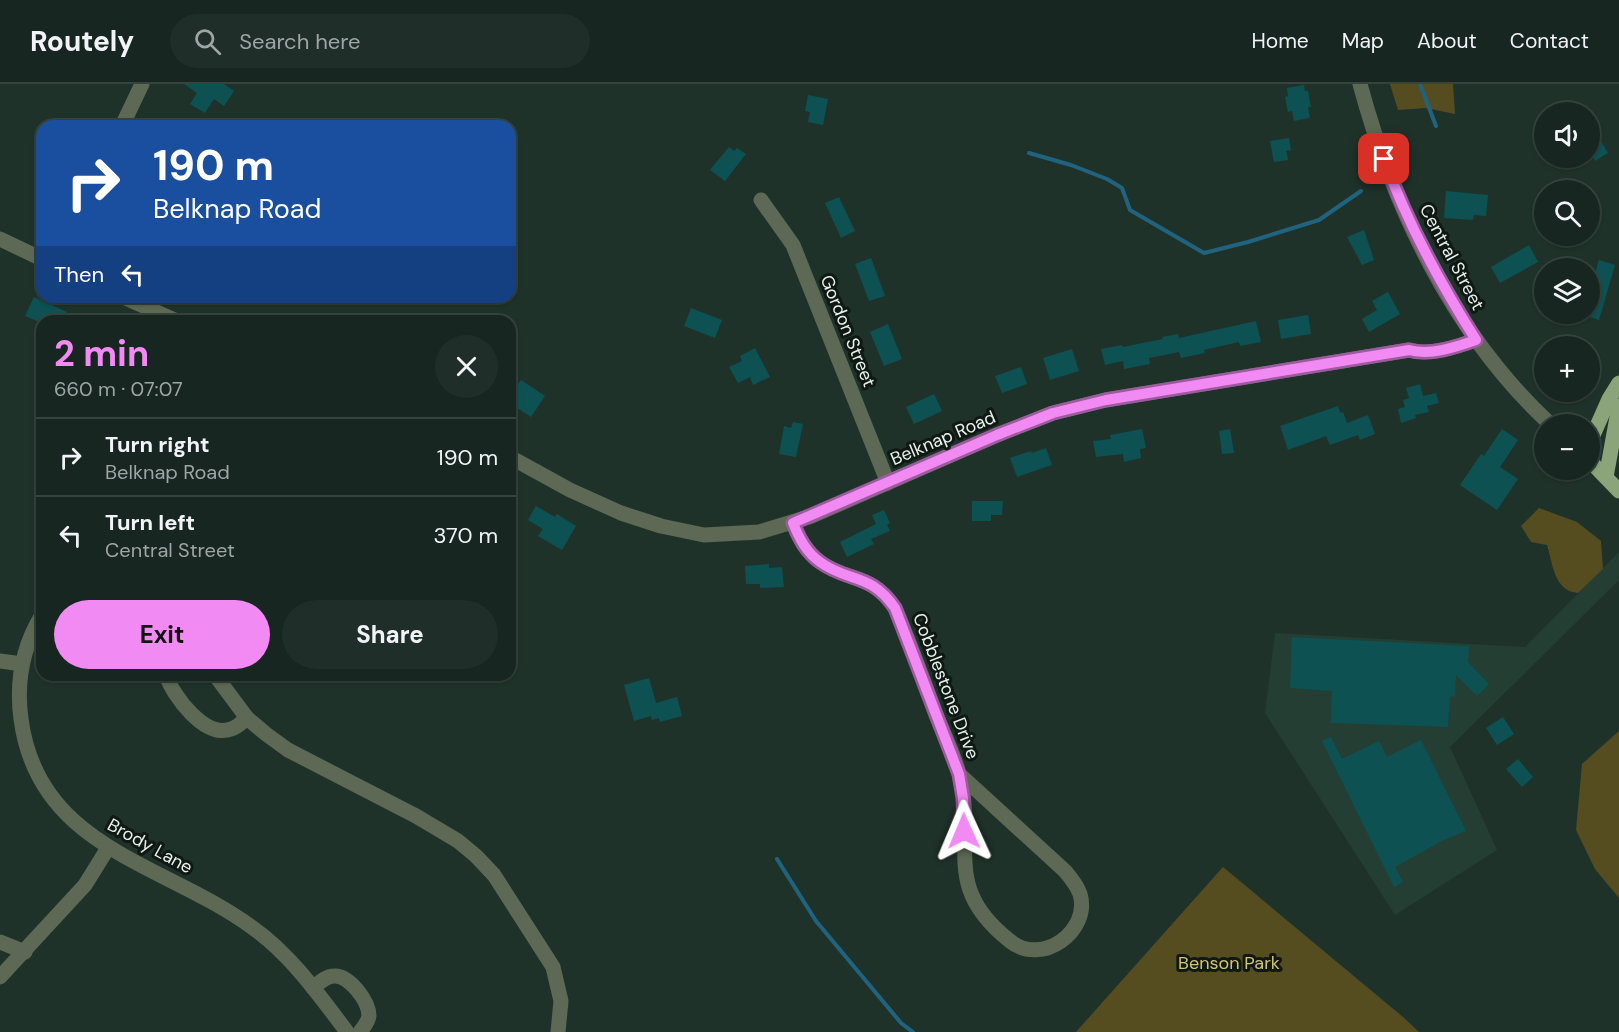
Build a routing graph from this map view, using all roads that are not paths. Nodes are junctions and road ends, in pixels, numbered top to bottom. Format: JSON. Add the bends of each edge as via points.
{"nodes":[{"id":1,"x":142,"y":84,"type":"edge"},
{"id":2,"x":1360,"y":84,"type":"edge"},
{"id":3,"x":125,"y":120,"type":"edge"},
{"id":4,"x":761,"y":200,"type":"dead end"},
{"id":5,"x":0,"y":239,"type":"edge"},
{"id":6,"x":36,"y":256,"type":"edge"},
{"id":7,"x":136,"y":303,"type":"edge"},
{"id":8,"x":164,"y":315,"type":"edge"},
{"id":9,"x":1476,"y":340,"type":"junction"},
{"id":10,"x":1619,"y":384,"type":"edge"},
{"id":11,"x":1619,"y":397,"type":"edge"},
{"id":12,"x":1619,"y":406,"type":"edge"},
{"id":13,"x":1540,"y":414,"type":"edge"},
{"id":14,"x":1600,"y":419,"type":"edge"},
{"id":15,"x":516,"y":460,"type":"edge"},
{"id":16,"x":1600,"y":471,"type":"edge"},
{"id":17,"x":1606,"y":477,"type":"junction"},
{"id":18,"x":888,"y":483,"type":"junction"},
{"id":19,"x":1619,"y":491,"type":"edge"},
{"id":20,"x":793,"y":523,"type":"junction"},
{"id":21,"x":36,"y":626,"type":"edge"},
{"id":22,"x":0,"y":661,"type":"edge"},
{"id":23,"x":22,"y":664,"type":"junction"},
{"id":24,"x":169,"y":681,"type":"edge"},
{"id":25,"x":219,"y":681,"type":"edge"},
{"id":26,"x":247,"y":718,"type":"junction"},
{"id":27,"x":959,"y":774,"type":"junction"},
{"id":28,"x":108,"y":848,"type":"junction"},
{"id":29,"x":0,"y":942,"type":"edge"},
{"id":30,"x":25,"y":952,"type":"junction"},
{"id":31,"x":0,"y":977,"type":"edge"},
{"id":32,"x":313,"y":988,"type":"junction"},
{"id":33,"x":347,"y":1032,"type":"edge"},
{"id":34,"x":360,"y":1032,"type":"edge"},
{"id":35,"x":558,"y":1032,"type":"edge"}],
"edges":[{"from":1,"to":3,"type":"street"},
{"from":2,"to":9,"type":"street","name":"Central Street","via":[[1401,202],[1436,273]]},
{"from":4,"to":18,"type":"street","name":"Gordon Street","via":[[793,245]]},
{"from":5,"to":6,"type":"street"},
{"from":7,"to":8,"type":"street"},
{"from":9,"to":13,"type":"street","name":"Central Street"},
{"from":9,"to":18,"type":"street","name":"Belknap Road","via":[[1458,347],[1420,353],[1409,350],[1106,400],[1053,413]]},
{"from":10,"to":11,"type":"main road"},
{"from":10,"to":14,"type":"main road"},
{"from":12,"to":17,"type":"main road"},
{"from":15,"to":20,"type":"street","name":"Belknap Road","via":[[570,490],[661,526],[704,535],[759,532]]},
{"from":16,"to":17,"type":"main road"},
{"from":17,"to":19,"type":"main road"},
{"from":18,"to":20,"type":"street","name":"Belknap Road"},
{"from":20,"to":27,"type":"street","name":"Cobblestone Drive","via":[[804,545],[819,561],[873,584],[895,608]]},
{"from":21,"to":23,"type":"street","name":"Brody Lane"},
{"from":22,"to":23,"type":"street"},
{"from":23,"to":28,"type":"street","name":"Brody Lane","via":[[20,713],[34,769],[57,804]]},
{"from":24,"to":26,"type":"street","via":[[177,698],[204,723],[226,730]]},
{"from":25,"to":26,"type":"street"},
{"from":26,"to":35,"type":"street","via":[[288,750],[416,816],[476,856],[494,875],[553,967],[561,1001]]},
{"from":27,"to":27,"type":"street","name":"Cobblestone Drive","via":[[964,805],[965,875],[971,897],[988,920],[1015,945],[1029,950],[1050,948],[1067,936],[1080,916],[1082,904],[1077,888],[1065,871]]},
{"from":28,"to":30,"type":"street","via":[[85,885]]},
{"from":28,"to":32,"type":"street","name":"Brody Lane","via":[[254,928]]},
{"from":29,"to":30,"type":"street"},
{"from":30,"to":31,"type":"street"},
{"from":32,"to":33,"type":"street","name":"Brody Lane"},
{"from":32,"to":34,"type":"street","via":[[332,976],[350,983],[369,1012]]}]}
